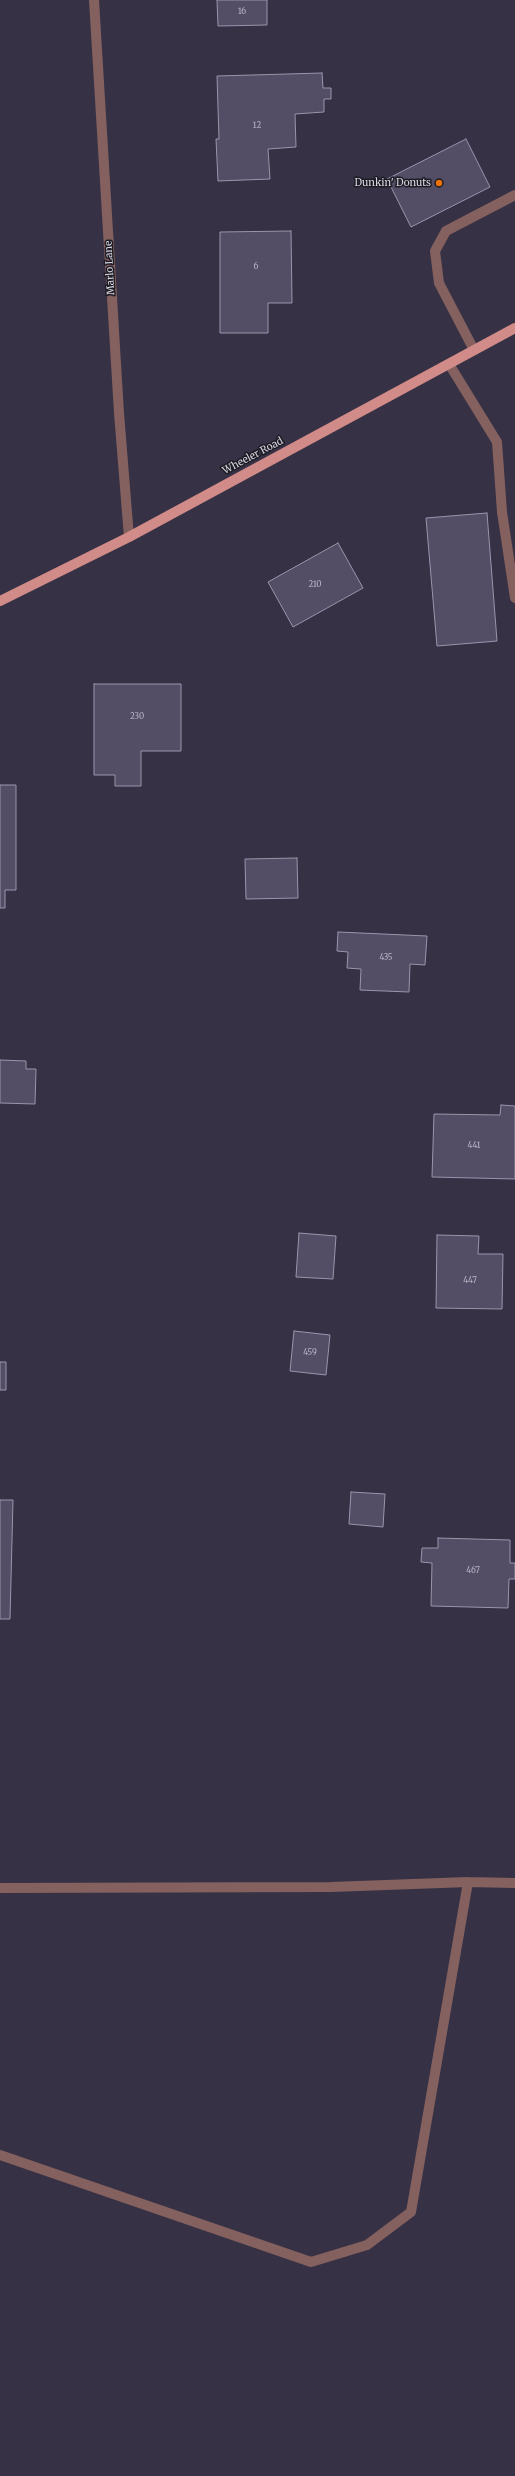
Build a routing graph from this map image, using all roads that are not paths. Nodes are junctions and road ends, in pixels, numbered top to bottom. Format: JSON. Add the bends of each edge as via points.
{"nodes":[{"id":1,"x":94,"y":0,"type":"edge"},
{"id":2,"x":515,"y":195,"type":"edge"},
{"id":3,"x":515,"y":328,"type":"edge"},
{"id":4,"x":474,"y":350,"type":"junction"},
{"id":5,"x":449,"y":364,"type":"junction"},
{"id":6,"x":129,"y":537,"type":"junction"},
{"id":7,"x":515,"y":598,"type":"edge"},
{"id":8,"x":0,"y":601,"type":"edge"},
{"id":9,"x":468,"y":1882,"type":"junction"},
{"id":10,"x":515,"y":1883,"type":"edge"},
{"id":11,"x":0,"y":1888,"type":"edge"},
{"id":12,"x":0,"y":2155,"type":"edge"}],
"edges":[{"from":1,"to":6,"type":"street","name":"Marlo Lane"},
{"from":2,"to":4,"type":"street","via":[[446,231],[435,251],[440,282]]},
{"from":3,"to":4,"type":"main road","name":"Wheeler Road"},
{"from":4,"to":5,"type":"main road","name":"Wheeler Road"},
{"from":5,"to":6,"type":"main road","name":"Wheeler Road"},
{"from":5,"to":7,"type":"street","via":[[497,442],[502,512]]},
{"from":6,"to":8,"type":"main road","name":"Wheeler Road"},
{"from":9,"to":10,"type":"street"},
{"from":9,"to":11,"type":"street","via":[[323,1887]]},
{"from":9,"to":12,"type":"street","via":[[411,2212],[367,2245],[311,2262]]}]}
